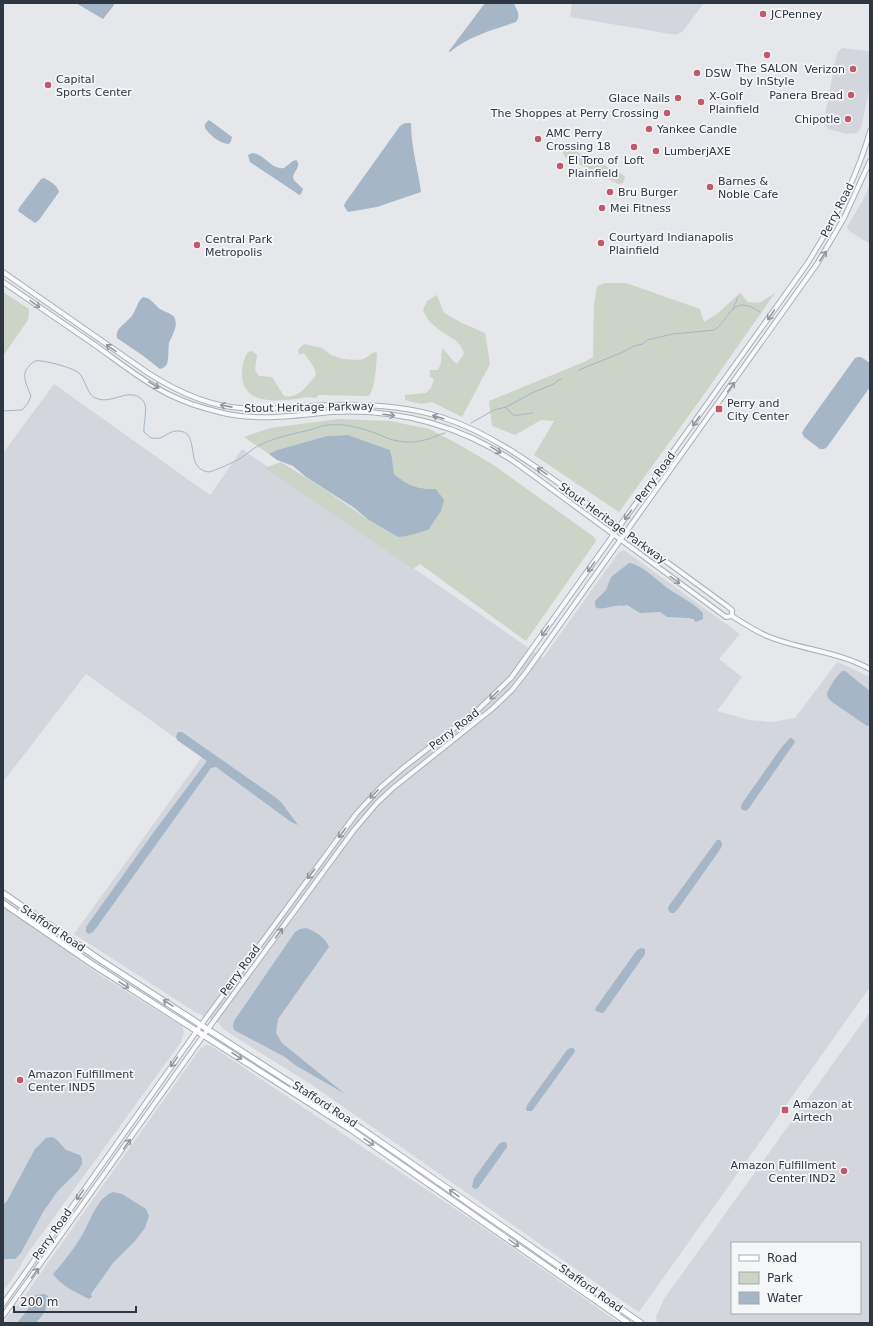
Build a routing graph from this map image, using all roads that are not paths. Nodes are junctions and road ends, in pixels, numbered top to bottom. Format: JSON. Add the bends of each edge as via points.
{"nodes":[{"id":1,"x":870,"y":131,"type":"edge"},
{"id":2,"x":870,"y":161,"type":"edge"},
{"id":3,"x":3,"y":272,"type":"edge"},
{"id":4,"x":3,"y":282,"type":"edge"},
{"id":5,"x":619,"y":527,"type":"junction"},
{"id":6,"x":626,"y":532,"type":"junction"},
{"id":7,"x":613,"y":536,"type":"junction"},
{"id":8,"x":620,"y":540,"type":"junction"},
{"id":9,"x":732,"y":616,"type":"junction"},
{"id":10,"x":870,"y":669,"type":"edge"},
{"id":11,"x":3,"y":894,"type":"edge"},
{"id":12,"x":3,"y":903,"type":"edge"},
{"id":13,"x":201,"y":1024,"type":"junction"},
{"id":14,"x":208,"y":1029,"type":"junction"},
{"id":15,"x":196,"y":1031,"type":"junction"},
{"id":16,"x":204,"y":1035,"type":"junction"},
{"id":17,"x":3,"y":1304,"type":"edge"},
{"id":18,"x":3,"y":1316,"type":"edge"},
{"id":19,"x":628,"y":1323,"type":"edge"},
{"id":20,"x":641,"y":1323,"type":"edge"}],
"edges":[{"from":1,"to":5,"type":"street","name":"Perry Road","one_way":true,"via":[[855,175],[817,248]]},
{"from":6,"to":2,"type":"street","name":"Perry Road","one_way":true,"via":[[824,255]]},
{"from":5,"to":3,"type":"street","name":"Stout Heritage Parkway","one_way":true,"via":[[507,448],[475,430],[441,417],[399,408],[357,404],[241,408],[197,399],[148,373]]},
{"from":4,"to":7,"type":"street","name":"Stout Heritage Parkway","one_way":true,"via":[[141,378],[188,403],[221,413],[250,417],[336,412],[377,413],[443,426],[501,453]]},
{"from":5,"to":6,"type":"street","name":"Stout Heritage Parkway"},
{"from":5,"to":7,"type":"street","name":"Perry Road"},
{"from":6,"to":8,"type":"street","name":"Perry Road"},
{"from":6,"to":9,"type":"street","name":"Stout Heritage Parkway","via":[[732,610]]},
{"from":7,"to":8,"type":"street","name":"Stout Heritage Parkway"},
{"from":7,"to":13,"type":"street","name":"Perry Road","one_way":true,"via":[[511,678],[479,709],[381,787],[356,814]]},
{"from":8,"to":9,"type":"street","name":"Stout Heritage Parkway","one_way":true,"via":[[726,617]]},
{"from":14,"to":8,"type":"street","name":"Perry Road","one_way":true,"via":[[354,830],[393,788],[472,726],[512,690]]},
{"from":9,"to":10,"type":"street","name":"Stout Heritage Parkway","via":[[768,636],[834,654]]},
{"from":13,"to":11,"type":"main road","name":"Stafford Road","one_way":true},
{"from":12,"to":15,"type":"main road","name":"Stafford Road","one_way":true},
{"from":13,"to":14,"type":"main road","name":"Stafford Road"},
{"from":13,"to":15,"type":"street","name":"Perry Road"},
{"from":14,"to":16,"type":"street","name":"Perry Road"},
{"from":20,"to":14,"type":"main road","name":"Stafford Road","one_way":true,"via":[[362,1129]]},
{"from":15,"to":16,"type":"main road","name":"Stafford Road"},
{"from":15,"to":17,"type":"street","name":"Perry Road","one_way":true},
{"from":18,"to":16,"type":"street","name":"Perry Road","one_way":true},
{"from":16,"to":19,"type":"main road","name":"Stafford Road","one_way":true,"via":[[350,1129]]}]}
